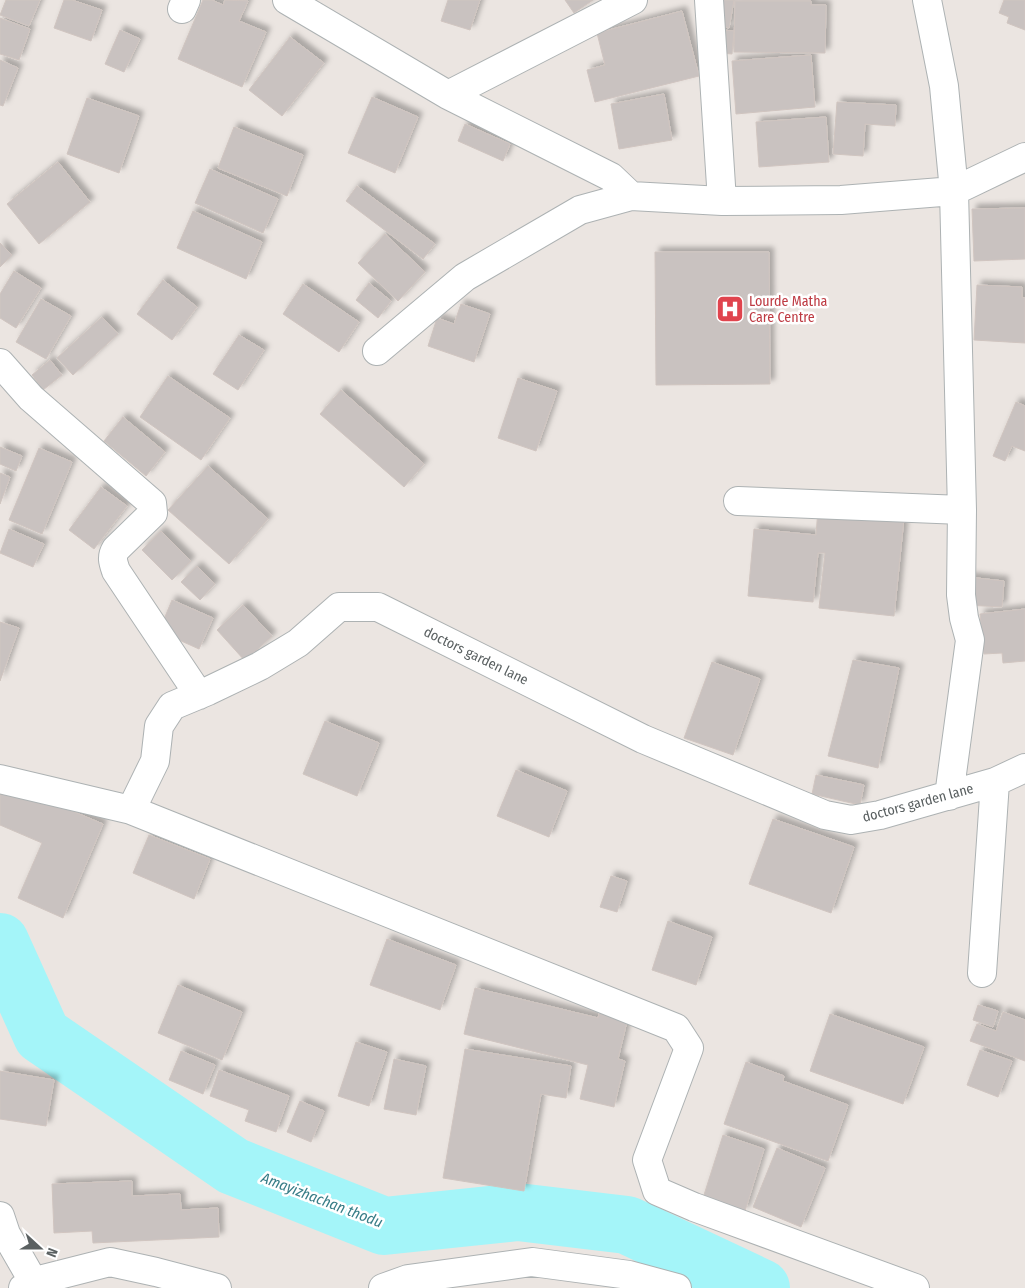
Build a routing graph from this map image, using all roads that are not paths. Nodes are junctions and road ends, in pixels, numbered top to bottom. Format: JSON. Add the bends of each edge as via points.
{"nodes":[{"id":1,"x":287,"y":0,"type":"edge"},
{"id":2,"x":633,"y":0,"type":"edge"},
{"id":3,"x":709,"y":0,"type":"edge"},
{"id":4,"x":927,"y":0,"type":"edge"},
{"id":5,"x":448,"y":95,"type":"junction"},
{"id":6,"x":1025,"y":157,"type":"edge"},
{"id":7,"x":954,"y":191,"type":"junction"},
{"id":8,"x":631,"y":196,"type":"junction"},
{"id":9,"x":722,"y":201,"type":"junction"},
{"id":10,"x":377,"y":351,"type":"dead end"},
{"id":11,"x":0,"y":363,"type":"edge"},
{"id":12,"x":738,"y":501,"type":"dead end"},
{"id":13,"x":962,"y":510,"type":"junction"},
{"id":14,"x":199,"y":695,"type":"junction"},
{"id":15,"x":1025,"y":768,"type":"edge"},
{"id":16,"x":0,"y":779,"type":"edge"},
{"id":17,"x":995,"y":782,"type":"junction"},
{"id":18,"x":949,"y":796,"type":"junction"},
{"id":19,"x":131,"y":810,"type":"junction"},
{"id":20,"x":982,"y":973,"type":"dead end"},
{"id":21,"x":3,"y":1225,"type":"edge"},
{"id":22,"x":32,"y":1286,"type":"edge"},
{"id":23,"x":217,"y":1288,"type":"edge"},
{"id":24,"x":383,"y":1288,"type":"edge"},
{"id":25,"x":677,"y":1288,"type":"edge"},
{"id":26,"x":915,"y":1288,"type":"edge"}],
"edges":[{"from":1,"to":5,"type":"street"},
{"from":2,"to":5,"type":"street"},
{"from":3,"to":9,"type":"street"},
{"from":4,"to":7,"type":"street","via":[[944,86]]},
{"from":5,"to":8,"type":"street","via":[[611,177]]},
{"from":6,"to":7,"type":"street"},
{"from":7,"to":9,"type":"street","via":[[841,200]]},
{"from":7,"to":13,"type":"street"},
{"from":8,"to":9,"type":"street"},
{"from":8,"to":10,"type":"street","via":[[580,210],[465,278]]},
{"from":11,"to":14,"type":"street","via":[[31,398],[152,504],[153,513],[116,549],[113,562]]},
{"from":12,"to":13,"type":"street"},
{"from":13,"to":18,"type":"street","via":[[960,595],[970,640]]},
{"from":14,"to":18,"type":"street","name":"doctors garden lane","via":[[260,666],[298,643],[339,607],[378,607],[642,739],[825,815],[851,820]]},
{"from":14,"to":19,"type":"street","name":"doctors garden lane","via":[[172,706],[159,726],[156,761]]},
{"from":15,"to":17,"type":"street","name":"doctors garden lane"},
{"from":16,"to":19,"type":"street"},
{"from":17,"to":18,"type":"street","name":"doctors garden lane"},
{"from":17,"to":20,"type":"street"},
{"from":19,"to":26,"type":"street","via":[[676,1028],[689,1048],[647,1160],[657,1191]]},
{"from":21,"to":22,"type":"street"},
{"from":22,"to":23,"type":"street","via":[[110,1262]]},
{"from":24,"to":25,"type":"street","via":[[408,1279],[532,1262],[629,1275]]}]}
